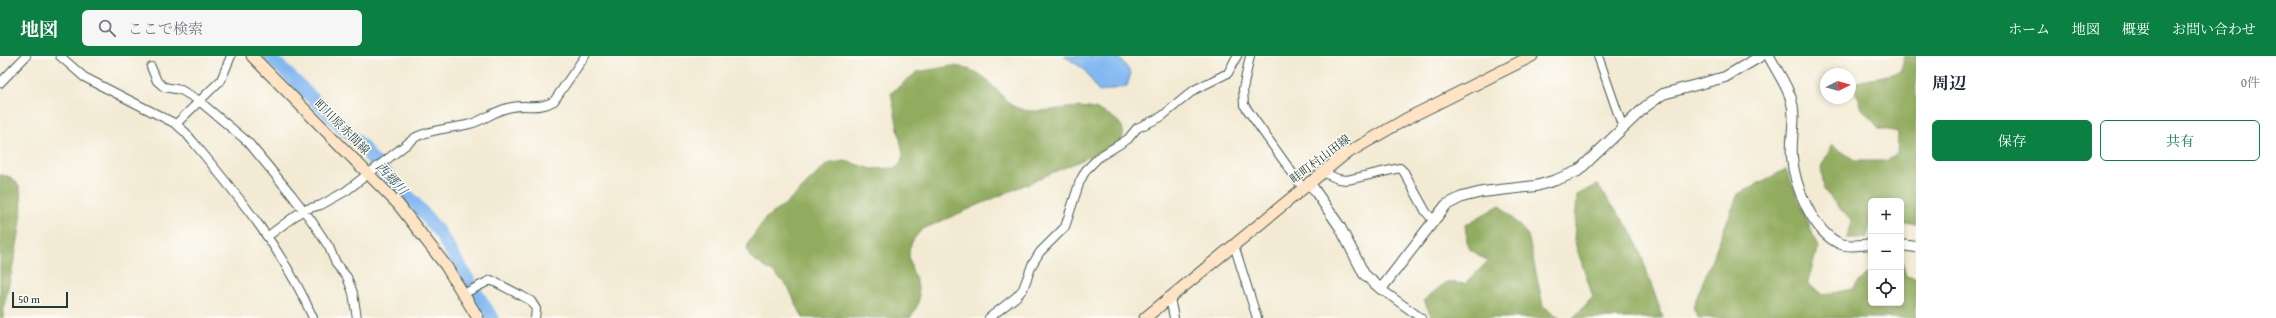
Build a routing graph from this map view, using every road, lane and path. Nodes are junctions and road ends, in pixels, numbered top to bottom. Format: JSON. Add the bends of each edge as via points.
{"nodes":[{"id":1,"x":26,"y":56,"type":"edge"},
{"id":2,"x":60,"y":56,"type":"edge"},
{"id":3,"x":231,"y":56,"type":"edge"},
{"id":4,"x":252,"y":56,"type":"edge"},
{"id":5,"x":585,"y":56,"type":"edge"},
{"id":6,"x":1237,"y":56,"type":"edge"},
{"id":7,"x":1250,"y":56,"type":"edge"},
{"id":8,"x":1532,"y":56,"type":"edge"},
{"id":9,"x":1598,"y":56,"type":"edge"},
{"id":10,"x":1761,"y":56,"type":"edge"},
{"id":11,"x":1769,"y":56,"type":"edge"},
{"id":12,"x":151,"y":68,"type":"dead end"},
{"id":13,"x":0,"y":83,"type":"edge"},
{"id":14,"x":198,"y":100,"type":"junction"},
{"id":15,"x":176,"y":124,"type":"junction"},
{"id":16,"x":1623,"y":128,"type":"junction"},
{"id":17,"x":373,"y":171,"type":"junction"},
{"id":18,"x":1322,"y":172,"type":"junction"},
{"id":19,"x":1306,"y":185,"type":"junction"},
{"id":20,"x":303,"y":210,"type":"junction"},
{"id":21,"x":1434,"y":221,"type":"junction"},
{"id":22,"x":268,"y":236,"type":"junction"},
{"id":23,"x":1868,"y":244,"type":"edge"},
{"id":24,"x":1234,"y":245,"type":"junction"},
{"id":25,"x":1904,"y":245,"type":"edge"},
{"id":26,"x":1916,"y":247,"type":"edge"},
{"id":27,"x":1381,"y":289,"type":"junction"},
{"id":28,"x":463,"y":294,"type":"junction"},
{"id":29,"x":1170,"y":298,"type":"junction"},
{"id":30,"x":312,"y":318,"type":"edge"},
{"id":31,"x":357,"y":318,"type":"edge"},
{"id":32,"x":477,"y":318,"type":"edge"},
{"id":33,"x":536,"y":318,"type":"edge"},
{"id":34,"x":989,"y":318,"type":"edge"},
{"id":35,"x":1145,"y":318,"type":"edge"},
{"id":36,"x":1174,"y":318,"type":"edge"},
{"id":37,"x":1256,"y":318,"type":"edge"},
{"id":38,"x":1421,"y":318,"type":"edge"}],
"edges":[{"from":1,"to":13,"type":"street"},
{"from":2,"to":15,"type":"street","via":[[84,76]]},
{"from":3,"to":14,"type":"street","via":[[221,80]]},
{"from":4,"to":17,"type":"main road","name":"町川原赤間線"},
{"from":5,"to":17,"type":"street","via":[[554,101],[547,105],[539,108],[511,107],[470,124],[426,132]]},
{"from":6,"to":34,"type":"street","via":[[1228,73],[1194,90],[1161,117],[1137,128],[1128,139],[1100,157],[1086,170],[1065,227],[1040,252],[1023,289]]},
{"from":7,"to":19,"type":"street","via":[[1243,89],[1244,104]]},
{"from":8,"to":18,"type":"main road","name":"畦町村山田線","via":[[1406,119],[1344,155]]},
{"from":9,"to":16,"type":"street"},
{"from":10,"to":16,"type":"street","via":[[1725,77],[1663,94]]},
{"from":11,"to":23,"type":"street","via":[[1791,99],[1792,158],[1796,183],[1804,200],[1832,239],[1842,245]]},
{"from":12,"to":14,"type":"street","via":[[157,81],[164,87],[181,90]]},
{"from":14,"to":15,"type":"street"},
{"from":14,"to":20,"type":"street","via":[[248,142]]},
{"from":15,"to":22,"type":"street","via":[[211,163]]},
{"from":16,"to":21,"type":"street","via":[[1578,170],[1536,186],[1482,192],[1462,197],[1446,206]]},
{"from":17,"to":20,"type":"street","via":[[322,205]]},
{"from":17,"to":28,"type":"main road","name":"町川原赤間線","via":[[425,237]]},
{"from":18,"to":19,"type":"main road","name":"畦町村山田線"},
{"from":18,"to":21,"type":"street","via":[[1347,180],[1400,168]]},
{"from":19,"to":24,"type":"main road","name":"畦町村山田線"},
{"from":19,"to":27,"type":"street","via":[[1340,226],[1364,274]]},
{"from":20,"to":22,"type":"street"},
{"from":20,"to":31,"type":"street","via":[[329,247],[336,264],[347,277],[353,293]]},
{"from":21,"to":27,"type":"street"},
{"from":22,"to":30,"type":"street","via":[[288,265]]},
{"from":24,"to":29,"type":"main road","name":"畦町村山田線"},
{"from":24,"to":37,"type":"street"},
{"from":25,"to":26,"type":"street"},
{"from":27,"to":38,"type":"street"},
{"from":28,"to":32,"type":"main road","name":"町川原赤間線"},
{"from":28,"to":33,"type":"street","via":[[491,280],[531,301],[536,309]]},
{"from":29,"to":35,"type":"main road","name":"畦町村山田線"},
{"from":29,"to":36,"type":"street"}]}
